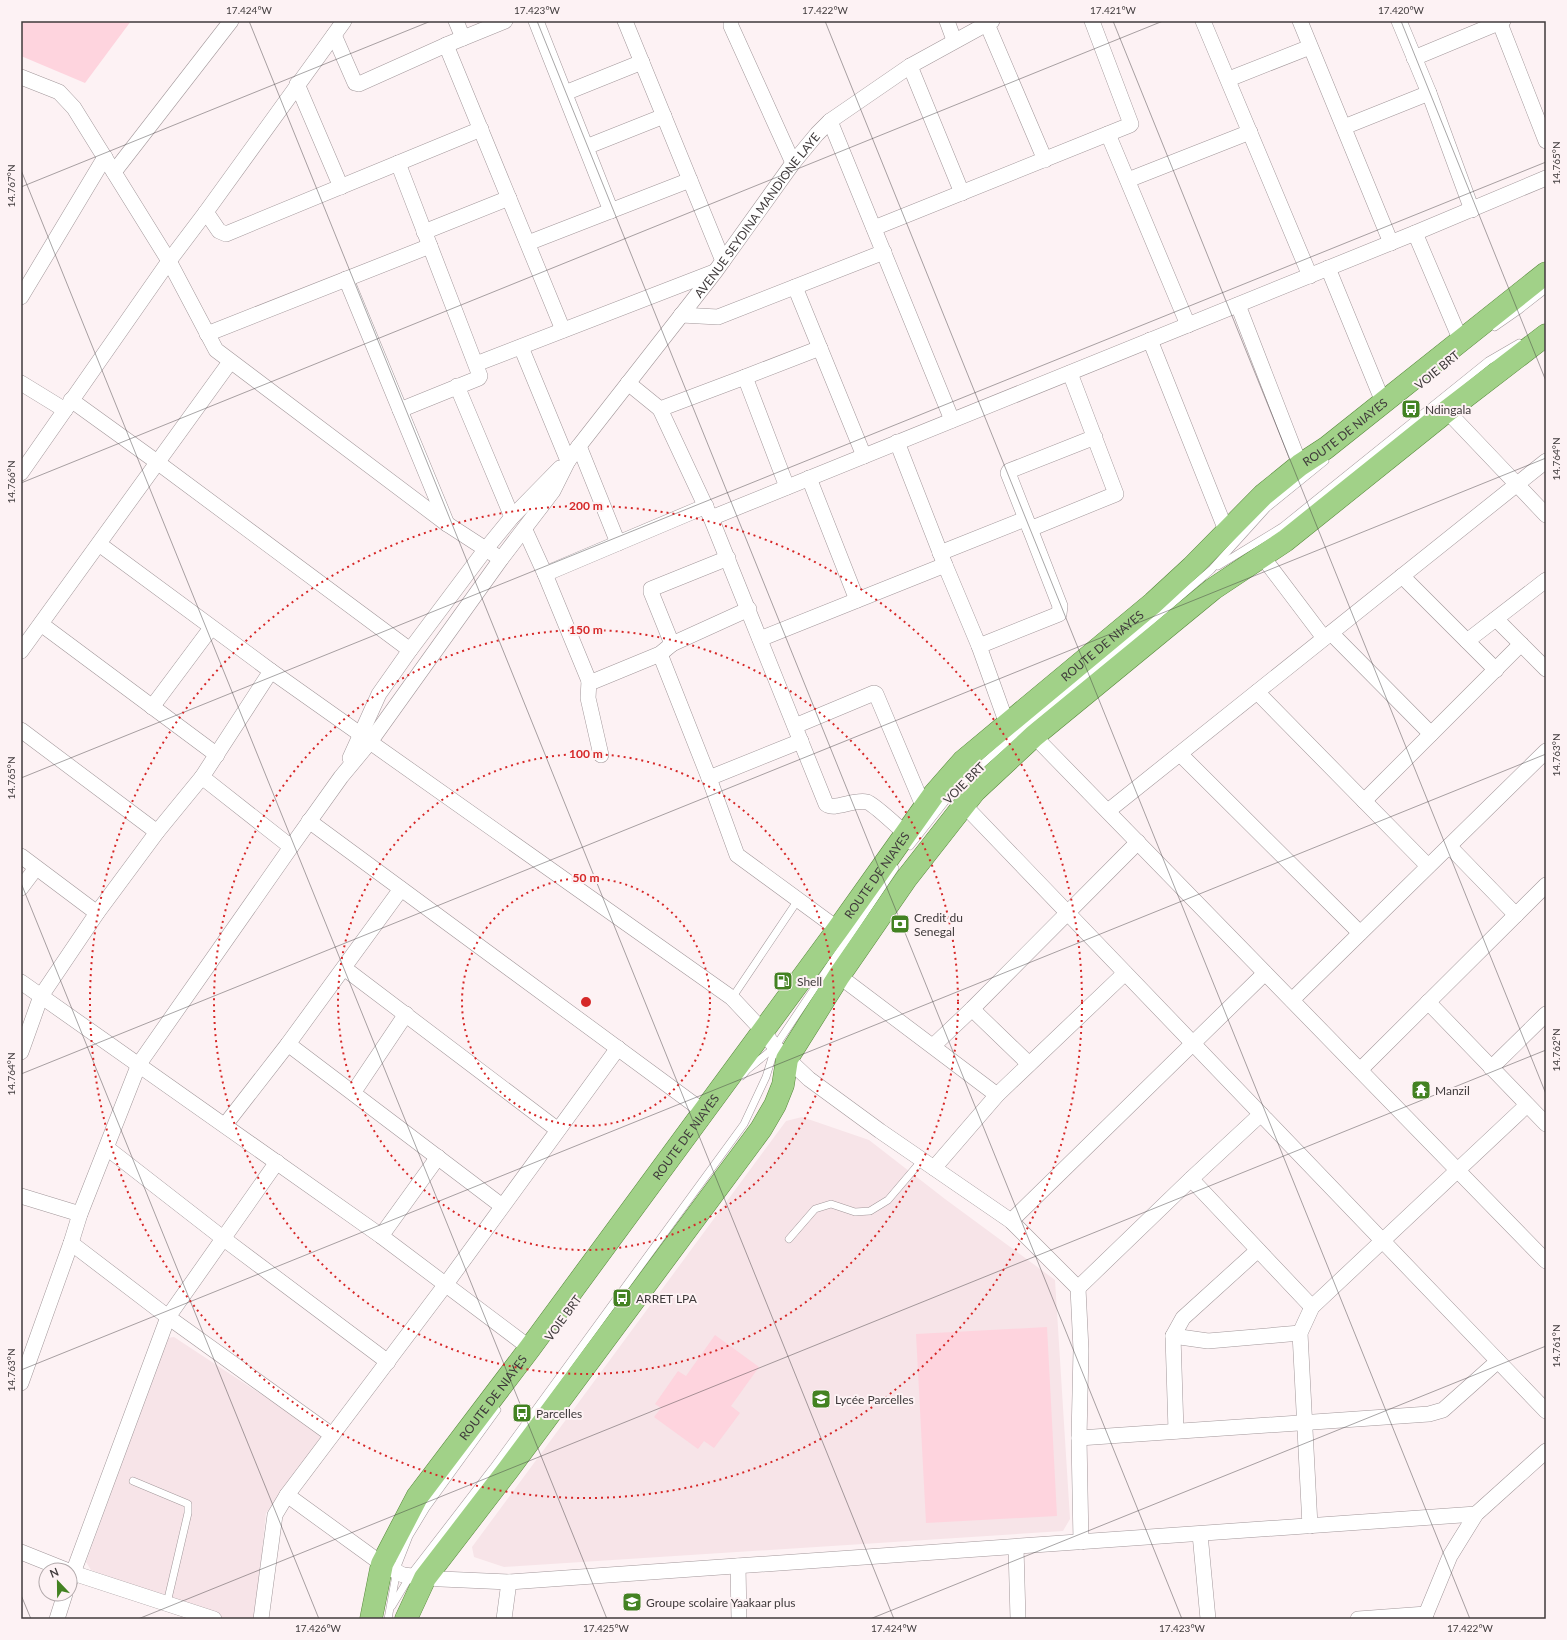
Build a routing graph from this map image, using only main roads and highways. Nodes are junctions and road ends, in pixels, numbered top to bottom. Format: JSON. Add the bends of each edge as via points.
{"nodes":[{"id":1,"x":1546,"y":273,"type":"edge"},
{"id":2,"x":1537,"y":336,"type":"edge"},
{"id":3,"x":775,"y":1046,"type":"junction"},
{"id":4,"x":403,"y":1573,"type":"junction"},
{"id":5,"x":388,"y":1617,"type":"edge"}],
"edges":[{"from":1,"to":3,"type":"main road","name":"ROUTE DE NIAYES","via":[[1263,495],[1153,603],[963,761],[934,794],[907,842],[838,929]]},
{"from":2,"to":3,"type":"main road","name":"ROUTE DE NIAYES","via":[[1285,541],[1213,589],[1034,736],[963,804],[906,879],[839,976]]},
{"from":3,"to":4,"type":"main road","name":"ROUTE DE NIAYES","via":[[703,1111],[530,1348],[417,1497]]},
{"from":3,"to":4,"type":"main road","name":"ROUTE DE NIAYES","via":[[783,1085],[775,1105],[740,1158],[508,1470]]},
{"from":4,"to":5,"type":"main road","name":"ROUTE DE NIAYES"},
{"from":4,"to":5,"type":"main road","name":"ROUTE DE NIAYES"}]}
